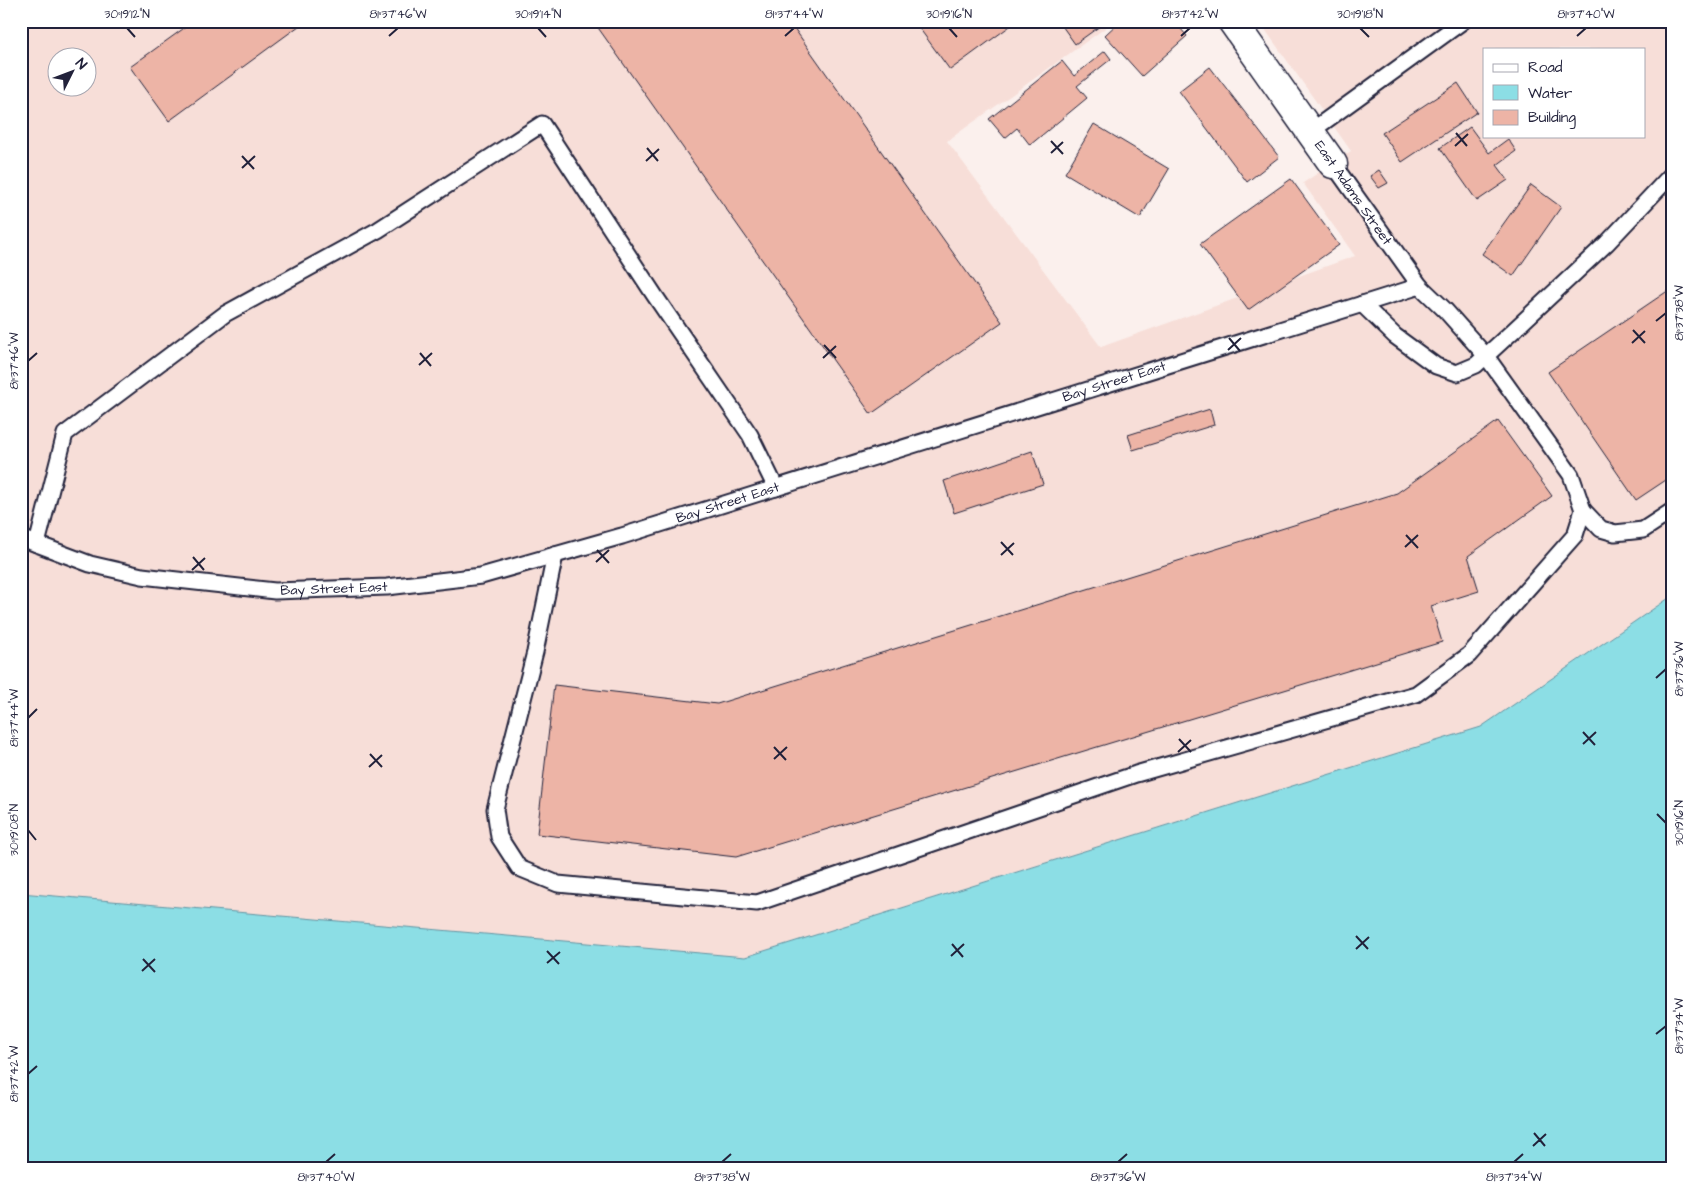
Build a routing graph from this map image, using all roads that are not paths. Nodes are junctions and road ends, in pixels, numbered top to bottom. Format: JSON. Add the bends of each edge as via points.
{"nodes":[{"id":1,"x":1232,"y":21,"type":"edge"},
{"id":2,"x":1463,"y":21,"type":"edge"},
{"id":3,"x":1310,"y":132,"type":"junction"},
{"id":4,"x":1333,"y":164,"type":"joint"},
{"id":5,"x":1672,"y":174,"type":"edge"},
{"id":6,"x":1420,"y":286,"type":"junction"},
{"id":7,"x":1362,"y":304,"type":"junction"},
{"id":8,"x":1486,"y":356,"type":"junction"},
{"id":9,"x":776,"y":488,"type":"junction"},
{"id":10,"x":1583,"y":510,"type":"junction"},
{"id":11,"x":1672,"y":510,"type":"edge"},
{"id":12,"x":21,"y":538,"type":"edge"},
{"id":13,"x":37,"y":544,"type":"junction"},
{"id":14,"x":554,"y":555,"type":"junction"}],
"edges":[{"from":1,"to":3,"type":"street","name":"East Adams Street"},
{"from":2,"to":3,"type":"lane"},
{"from":3,"to":4,"type":"street","name":"East Adams Street"},
{"from":4,"to":6,"type":"lane","name":"East Adams Street"},
{"from":5,"to":8,"type":"lane","via":[[1607,243]]},
{"from":6,"to":7,"type":"lane","name":"Bay Street East"},
{"from":6,"to":8,"type":"lane","name":"East Adams Street"},
{"from":7,"to":8,"type":"lane","via":[[1395,336],[1436,366],[1456,373],[1476,365]]},
{"from":7,"to":9,"type":"lane","name":"Bay Street East"},
{"from":8,"to":10,"type":"lane","name":"East Adams Street","via":[[1571,475]]},
{"from":9,"to":13,"type":"lane","via":[[750,435],[542,124],[378,230],[225,314],[65,434]]},
{"from":9,"to":14,"type":"lane","name":"Bay Street East"},
{"from":10,"to":11,"type":"lane","via":[[1601,529],[1615,533],[1643,530]]},
{"from":10,"to":14,"type":"lane","via":[[1574,535],[1469,655],[1416,694],[1136,774],[757,904],[558,884],[519,868],[499,836],[496,809],[535,652]]},
{"from":12,"to":13,"type":"lane","name":"Bay Street East"},
{"from":13,"to":14,"type":"lane","name":"Bay Street East","via":[[90,564],[142,576],[275,590],[387,587],[481,576]]}]}
